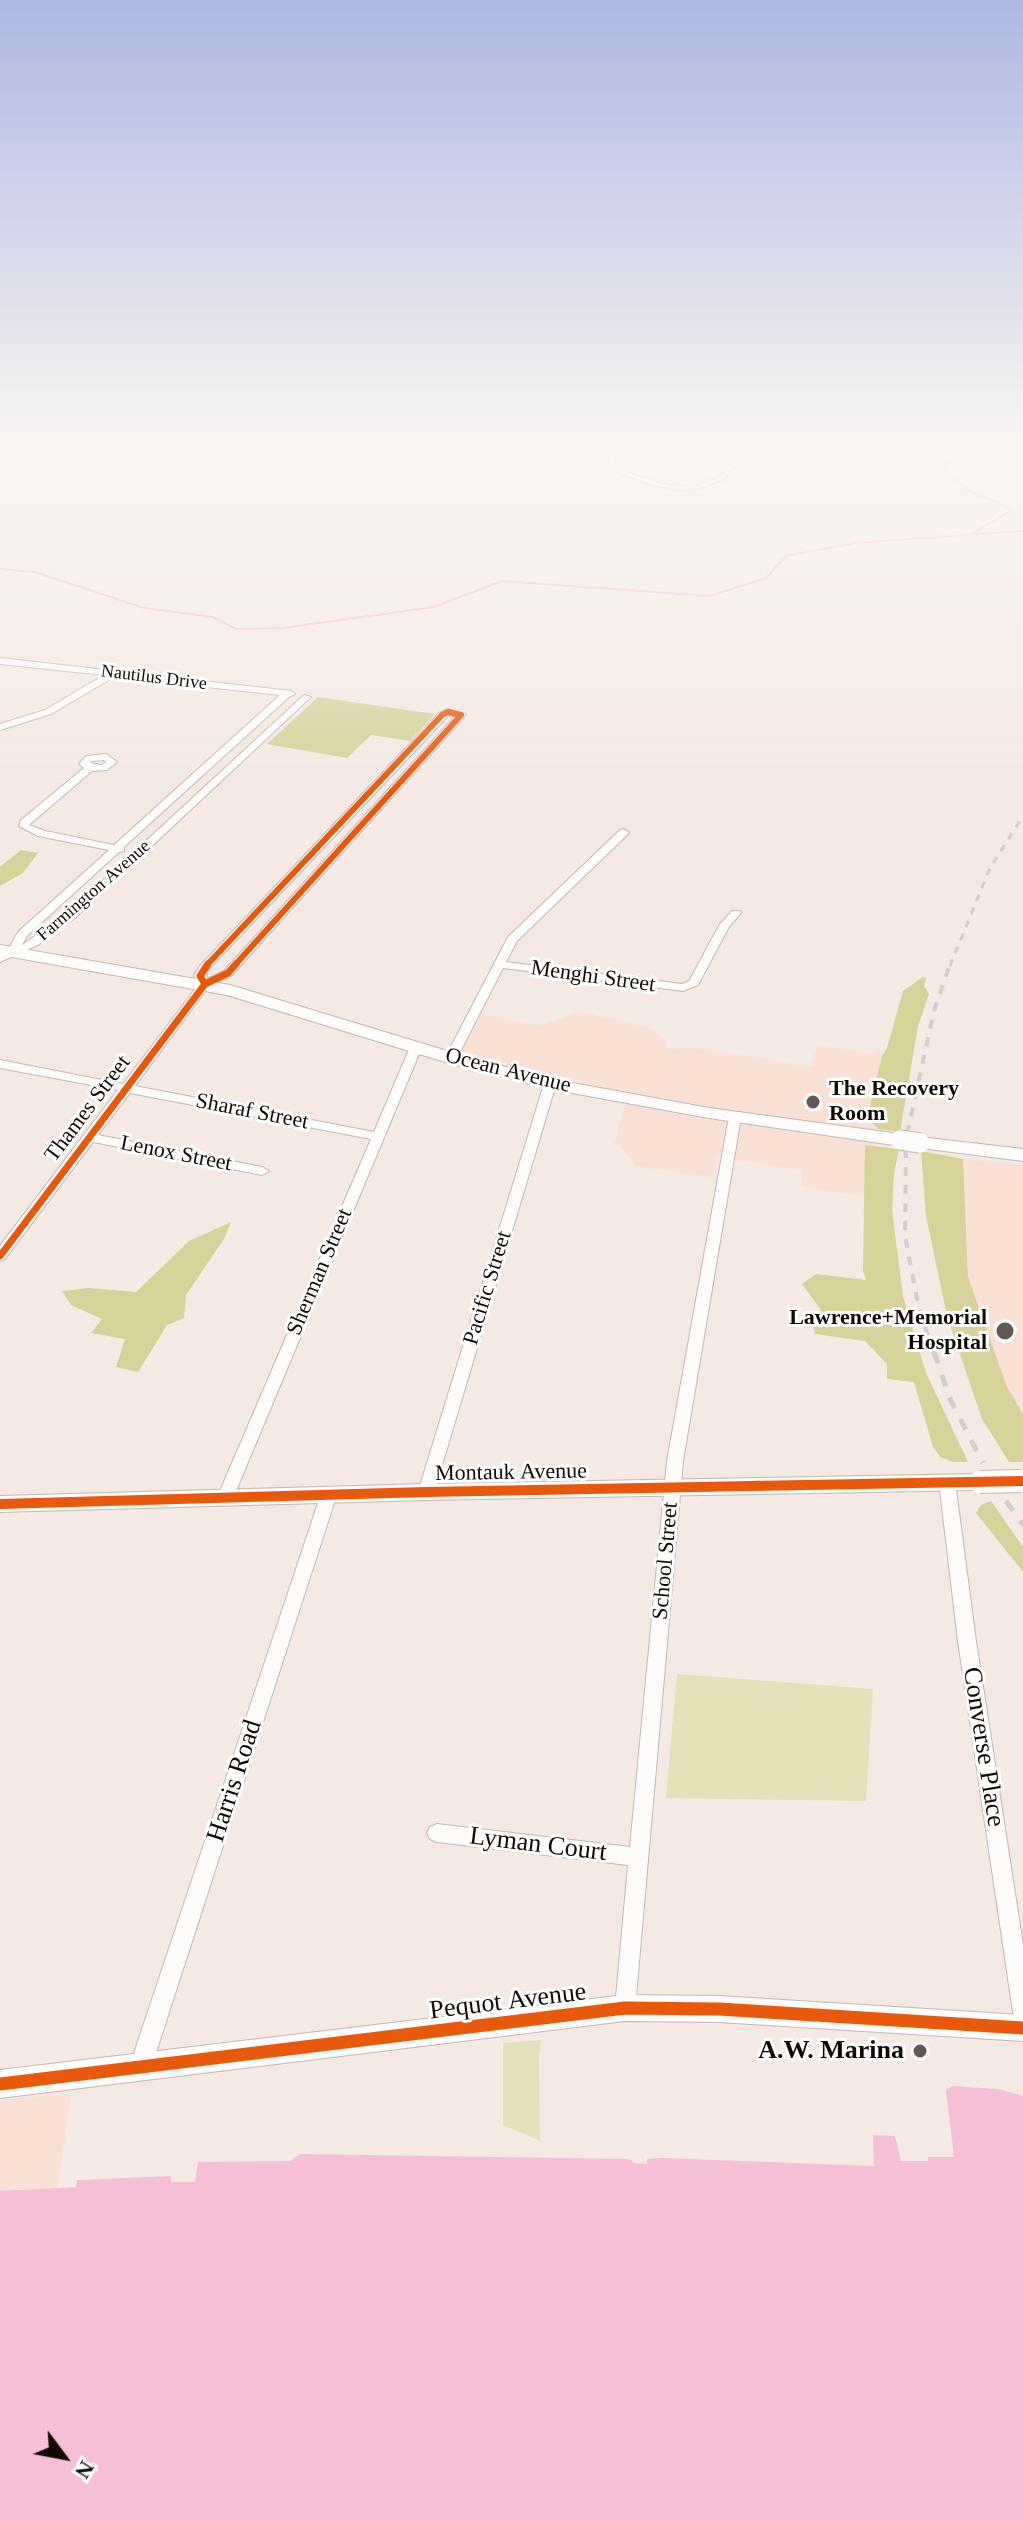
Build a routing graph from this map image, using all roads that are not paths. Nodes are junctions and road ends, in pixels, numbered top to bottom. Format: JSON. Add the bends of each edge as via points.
{"nodes":[{"id":1,"x":0,"y":661,"type":"edge"},
{"id":2,"x":114,"y":673,"type":"junction"},
{"id":3,"x":287,"y":694,"type":"junction"},
{"id":4,"x":307,"y":697,"type":"joint"},
{"id":5,"x":0,"y":727,"type":"edge"},
{"id":6,"x":90,"y":768,"type":"dead end"},
{"id":7,"x":370,"y":791,"type":"junction"},
{"id":8,"x":391,"y":794,"type":"junction"},
{"id":9,"x":624,"y":832,"type":"dead end"},
{"id":10,"x":116,"y":848,"type":"junction"},
{"id":11,"x":140,"y":852,"type":"junction"},
{"id":12,"x":272,"y":893,"type":"junction"},
{"id":13,"x":297,"y":898,"type":"junction"},
{"id":14,"x":736,"y":913,"type":"dead end"},
{"id":15,"x":4,"y":953,"type":"edge"},
{"id":16,"x":498,"y":964,"type":"junction"},
{"id":17,"x":205,"y":984,"type":"junction"},
{"id":18,"x":416,"y":1047,"type":"junction"},
{"id":19,"x":451,"y":1058,"type":"junction"},
{"id":20,"x":6,"y":1065,"type":"edge"},
{"id":21,"x":0,"y":1075,"type":"edge"},
{"id":22,"x":550,"y":1084,"type":"junction"},
{"id":23,"x":127,"y":1088,"type":"junction"},
{"id":24,"x":735,"y":1117,"type":"junction"},
{"id":25,"x":377,"y":1136,"type":"junction"},
{"id":26,"x":89,"y":1137,"type":"junction"},
{"id":27,"x":1023,"y":1155,"type":"edge"},
{"id":28,"x":262,"y":1171,"type":"dead end"},
{"id":29,"x":0,"y":1256,"type":"edge"},
{"id":30,"x":1022,"y":1481,"type":"edge"},
{"id":31,"x":947,"y":1482,"type":"junction"},
{"id":32,"x":672,"y":1488,"type":"junction"},
{"id":33,"x":426,"y":1492,"type":"junction"},
{"id":34,"x":329,"y":1494,"type":"junction"},
{"id":35,"x":225,"y":1498,"type":"junction"},
{"id":36,"x":0,"y":1504,"type":"edge"},
{"id":37,"x":437,"y":1833,"type":"dead end"},
{"id":38,"x":639,"y":1857,"type":"junction"},
{"id":39,"x":625,"y":2008,"type":"junction"},
{"id":40,"x":1023,"y":2012,"type":"edge"},
{"id":41,"x":1023,"y":2028,"type":"edge"},
{"id":42,"x":140,"y":2068,"type":"junction"},
{"id":43,"x":0,"y":2084,"type":"edge"}],
"edges":[{"from":1,"to":2,"type":"street","name":"Nautilus Drive"},
{"from":2,"to":3,"type":"street","name":"Nautilus Drive"},
{"from":2,"to":5,"type":"street","via":[[48,712]]},
{"from":3,"to":4,"type":"street","name":"Nautilus Drive"},
{"from":3,"to":10,"type":"street","name":"Farmington Avenue"},
{"from":4,"to":11,"type":"street","name":"Farmington Avenue"},
{"from":6,"to":10,"type":"street","via":[[24,826]]},
{"from":7,"to":8,"type":"street"},
{"from":7,"to":8,"type":"street","name":"Thames Street","via":[[442,715],[461,715]]},
{"from":7,"to":12,"type":"street","name":"Thames Street"},
{"from":8,"to":13,"type":"street","name":"Thames Street"},
{"from":9,"to":16,"type":"street","via":[[512,939]]},
{"from":10,"to":11,"type":"street"},
{"from":10,"to":15,"type":"street","name":"Farmington Avenue"},
{"from":11,"to":15,"type":"street","name":"Farmington Avenue","via":[[54,930]]},
{"from":12,"to":13,"type":"street"},
{"from":12,"to":17,"type":"street","name":"Thames Street","via":[[203,969]]},
{"from":13,"to":17,"type":"street","name":"Thames Street","via":[[228,973]]},
{"from":14,"to":16,"type":"street","name":"Menghi Street","via":[[688,987]]},
{"from":15,"to":17,"type":"main road","name":"Ocean Avenue"},
{"from":16,"to":19,"type":"street"},
{"from":17,"to":18,"type":"main road","name":"Ocean Avenue"},
{"from":17,"to":23,"type":"street","name":"Thames Street"},
{"from":18,"to":19,"type":"main road","name":"Ocean Avenue"},
{"from":18,"to":25,"type":"street","name":"Sherman Street"},
{"from":19,"to":22,"type":"main road","name":"Ocean Avenue"},
{"from":20,"to":21,"type":"street"},
{"from":20,"to":23,"type":"street","name":"Sharaf Street"},
{"from":22,"to":24,"type":"main road","name":"Ocean Avenue"},
{"from":22,"to":33,"type":"street","name":"Pacific Street"},
{"from":23,"to":25,"type":"street","name":"Sharaf Street"},
{"from":23,"to":26,"type":"street","name":"Thames Street"},
{"from":24,"to":27,"type":"main road","name":"Ocean Avenue","bridge":true},
{"from":24,"to":32,"type":"street","name":"School Street"},
{"from":25,"to":35,"type":"street","name":"Sherman Street"},
{"from":26,"to":28,"type":"street","name":"Lenox Street"},
{"from":26,"to":29,"type":"street","name":"Thames Street"},
{"from":30,"to":31,"type":"street","name":"Montauk Avenue","bridge":true},
{"from":31,"to":32,"type":"street","name":"Montauk Avenue"},
{"from":31,"to":40,"type":"street","name":"Converse Place"},
{"from":32,"to":33,"type":"street","name":"Montauk Avenue"},
{"from":32,"to":38,"type":"street","name":"School Street"},
{"from":33,"to":34,"type":"street","name":"Montauk Avenue"},
{"from":34,"to":35,"type":"street","name":"Montauk Avenue"},
{"from":34,"to":42,"type":"street","name":"Harris Road"},
{"from":35,"to":36,"type":"street","name":"Montauk Avenue"},
{"from":37,"to":38,"type":"street","name":"Lyman Court"},
{"from":38,"to":39,"type":"street","name":"School Street"},
{"from":39,"to":41,"type":"street","name":"Pequot Avenue"},
{"from":39,"to":42,"type":"street","name":"Pequot Avenue"},
{"from":42,"to":43,"type":"street","name":"Pequot Avenue"}]}
